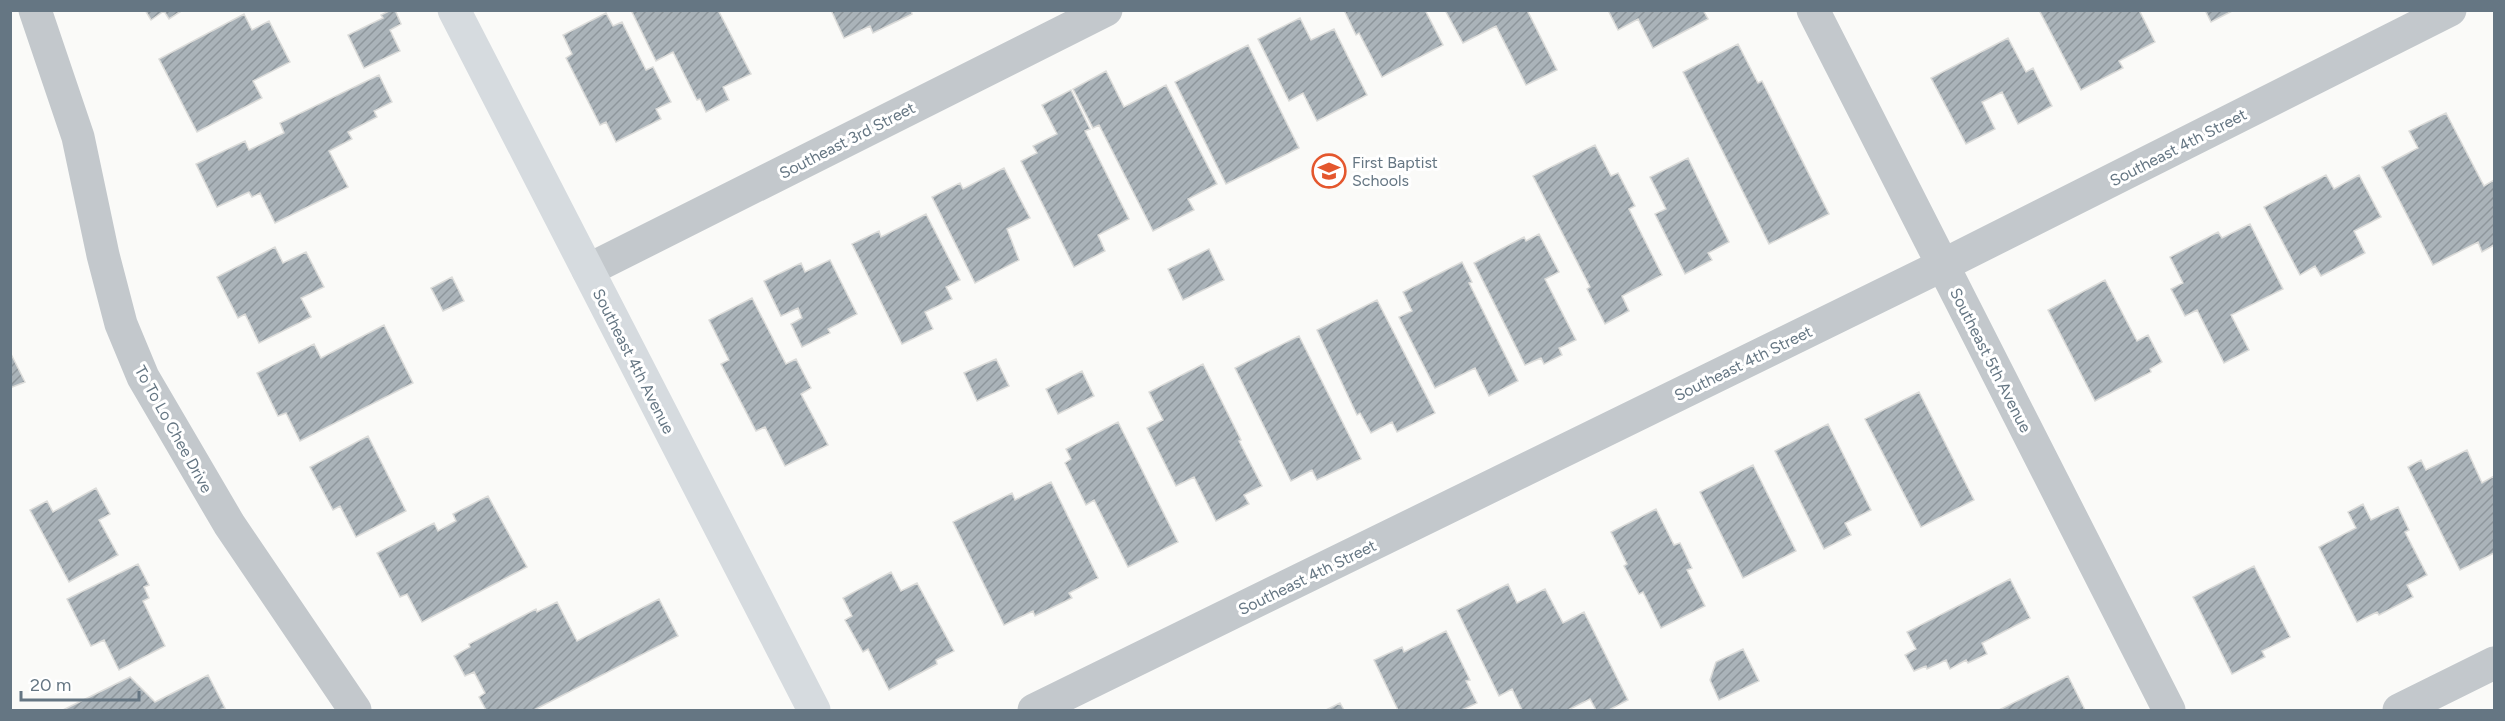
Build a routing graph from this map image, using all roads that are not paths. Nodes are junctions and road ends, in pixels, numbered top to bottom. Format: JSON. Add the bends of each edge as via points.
{"nodes":[{"id":1,"x":35,"y":10,"type":"edge"},
{"id":2,"x":454,"y":10,"type":"edge"},
{"id":3,"x":1106,"y":10,"type":"edge"},
{"id":4,"x":1813,"y":10,"type":"edge"},
{"id":5,"x":2450,"y":10,"type":"edge"},
{"id":6,"x":1943,"y":265,"type":"junction"},
{"id":7,"x":588,"y":270,"type":"junction"},
{"id":8,"x":2494,"y":663,"type":"edge"},
{"id":9,"x":355,"y":711,"type":"edge"},
{"id":10,"x":814,"y":711,"type":"edge"},
{"id":11,"x":1034,"y":711,"type":"edge"},
{"id":12,"x":2169,"y":711,"type":"edge"},
{"id":13,"x":2399,"y":711,"type":"edge"}],
"edges":[{"from":1,"to":9,"type":"street","name":"To To Lo Chee Drive","via":[[78,137],[121,324],[143,377],[229,524]]},
{"from":2,"to":7,"type":"main road","name":"Southeast 4th Avenue"},
{"from":3,"to":7,"type":"street","name":"Southeast 3rd Street"},
{"from":4,"to":6,"type":"street","name":"Southeast 5th Avenue"},
{"from":5,"to":6,"type":"street","name":"Southeast 4th Street"},
{"from":6,"to":11,"type":"street","name":"Southeast 4th Street"},
{"from":6,"to":12,"type":"street","name":"Southeast 5th Avenue"},
{"from":7,"to":10,"type":"main road","name":"Southeast 4th Avenue"},
{"from":8,"to":13,"type":"street"}]}
